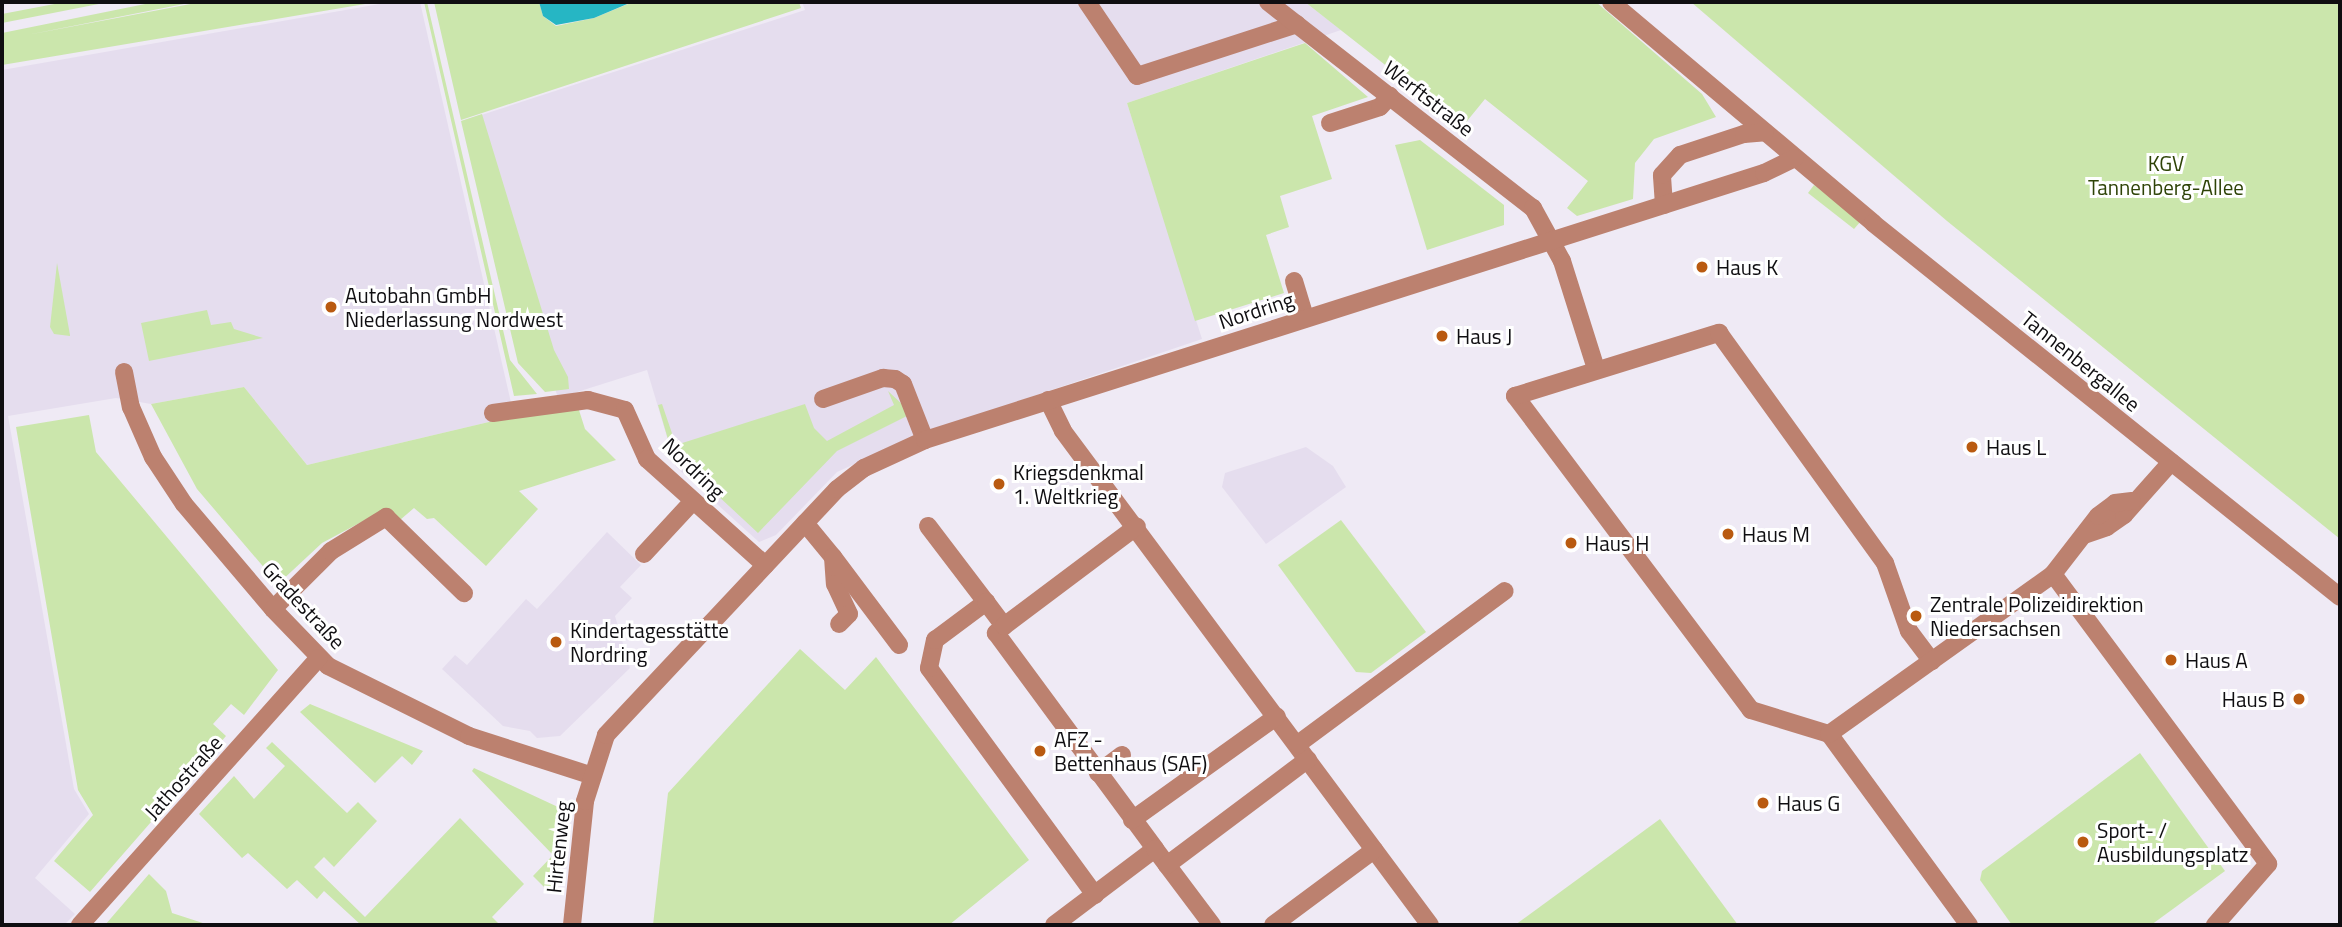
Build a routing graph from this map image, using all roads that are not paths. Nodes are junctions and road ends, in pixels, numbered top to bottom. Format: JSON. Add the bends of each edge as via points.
{"nodes":[{"id":1,"x":1087,"y":2,"type":"edge"},
{"id":2,"x":1269,"y":2,"type":"edge"},
{"id":3,"x":1611,"y":2,"type":"edge"},
{"id":4,"x":1297,"y":24,"type":"junction"},
{"id":5,"x":1390,"y":96,"type":"junction"},
{"id":6,"x":1330,"y":123,"type":"dead end"},
{"id":7,"x":1765,"y":132,"type":"junction"},
{"id":8,"x":1795,"y":158,"type":"junction"},
{"id":9,"x":1664,"y":205,"type":"junction"},
{"id":10,"x":1552,"y":239,"type":"junction"},
{"id":11,"x":1294,"y":281,"type":"dead end"},
{"id":12,"x":1305,"y":318,"type":"junction"},
{"id":13,"x":1596,"y":369,"type":"junction"},
{"id":14,"x":124,"y":372,"type":"dead end"},
{"id":15,"x":823,"y":399,"type":"dead end"},
{"id":16,"x":1048,"y":400,"type":"junction"},
{"id":17,"x":493,"y":413,"type":"dead end"},
{"id":18,"x":925,"y":440,"type":"junction"},
{"id":19,"x":2171,"y":462,"type":"junction"},
{"id":20,"x":693,"y":501,"type":"junction"},
{"id":21,"x":805,"y":523,"type":"junction"},
{"id":22,"x":928,"y":526,"type":"dead end"},
{"id":23,"x":1137,"y":527,"type":"junction"},
{"id":24,"x":644,"y":554,"type":"dead end"},
{"id":25,"x":833,"y":557,"type":"junction"},
{"id":26,"x":765,"y":565,"type":"junction"},
{"id":27,"x":2053,"y":574,"type":"junction"},
{"id":28,"x":1505,"y":591,"type":"dead end"},
{"id":29,"x":464,"y":593,"type":"dead end"},
{"id":30,"x":2340,"y":597,"type":"edge"},
{"id":31,"x":986,"y":602,"type":"junction"},
{"id":32,"x":273,"y":609,"type":"junction"},
{"id":33,"x":839,"y":624,"type":"dead end"},
{"id":34,"x":1004,"y":626,"type":"junction"},
{"id":35,"x":900,"y":645,"type":"dead end"},
{"id":36,"x":319,"y":658,"type":"junction"},
{"id":37,"x":1932,"y":661,"type":"junction"},
{"id":38,"x":1277,"y":716,"type":"junction"},
{"id":39,"x":1829,"y":734,"type":"junction"},
{"id":40,"x":1298,"y":744,"type":"junction"},
{"id":41,"x":1122,"y":755,"type":"dead end"},
{"id":42,"x":1308,"y":759,"type":"junction"},
{"id":43,"x":1098,"y":773,"type":"junction"},
{"id":44,"x":590,"y":775,"type":"junction"},
{"id":45,"x":1132,"y":820,"type":"junction"},
{"id":46,"x":1155,"y":849,"type":"junction"},
{"id":47,"x":1374,"y":850,"type":"junction"},
{"id":48,"x":1167,"y":865,"type":"junction"},
{"id":49,"x":1095,"y":895,"type":"junction"},
{"id":50,"x":80,"y":925,"type":"edge"},
{"id":51,"x":572,"y":925,"type":"edge"},
{"id":52,"x":1054,"y":925,"type":"edge"},
{"id":53,"x":1212,"y":925,"type":"edge"},
{"id":54,"x":1273,"y":925,"type":"edge"},
{"id":55,"x":1430,"y":925,"type":"edge"},
{"id":56,"x":1969,"y":925,"type":"edge"},
{"id":57,"x":2214,"y":925,"type":"edge"}],
"edges":[{"from":1,"to":4,"type":"street","via":[[1137,76]]},
{"from":2,"to":4,"type":"street","name":"Werftstraße"},
{"from":3,"to":7,"type":"street"},
{"from":4,"to":5,"type":"street","name":"Werftstraße"},
{"from":5,"to":6,"type":"street","via":[[1380,107]]},
{"from":5,"to":10,"type":"street","name":"Werftstraße","via":[[1533,208]]},
{"from":7,"to":8,"type":"street","name":"Tannenbergallee"},
{"from":7,"to":9,"type":"street","via":[[1744,134],[1680,155],[1662,175]]},
{"from":8,"to":9,"type":"street","name":"Nordring","via":[[1764,173]]},
{"from":8,"to":19,"type":"street","name":"Tannenbergallee"},
{"from":9,"to":10,"type":"street","name":"Nordring"},
{"from":10,"to":12,"type":"street","name":"Nordring"},
{"from":10,"to":13,"type":"street","name":"Werftstraße"},
{"from":11,"to":12,"type":"street"},
{"from":12,"to":16,"type":"street","name":"Nordring"},
{"from":13,"to":37,"type":"street","via":[[1719,333],[1885,563],[1909,631]]},
{"from":13,"to":39,"type":"street","via":[[1515,396],[1751,710]]},
{"from":14,"to":32,"type":"street","name":"Gradestraße","via":[[131,407],[153,457],[184,503]]},
{"from":15,"to":18,"type":"street","via":[[883,378],[895,379],[903,384]]},
{"from":16,"to":18,"type":"street","name":"Nordring"},
{"from":16,"to":23,"type":"street","via":[[1063,431]]},
{"from":17,"to":20,"type":"street","name":"Nordring","via":[[589,400],[625,410],[647,459]]},
{"from":18,"to":21,"type":"street","name":"Nordring","via":[[864,468]]},
{"from":19,"to":27,"type":"street","via":[[2132,501],[2115,503]]},
{"from":19,"to":30,"type":"street","name":"Tannenbergallee"},
{"from":20,"to":24,"type":"street"},
{"from":20,"to":26,"type":"street","name":"Nordring"},
{"from":21,"to":25,"type":"street"},
{"from":21,"to":26,"type":"street","name":"Nordring"},
{"from":22,"to":31,"type":"street"},
{"from":23,"to":34,"type":"street","via":[[1116,549]]},
{"from":23,"to":38,"type":"street"},
{"from":25,"to":33,"type":"street","via":[[835,584],[849,614]]},
{"from":25,"to":35,"type":"street"},
{"from":26,"to":44,"type":"street","name":"Nordring","via":[[606,735]]},
{"from":27,"to":37,"type":"street"},
{"from":27,"to":57,"type":"street","via":[[2268,864]]},
{"from":28,"to":40,"type":"street"},
{"from":29,"to":32,"type":"street","via":[[386,517],[331,551]]},
{"from":31,"to":34,"type":"street"},
{"from":31,"to":49,"type":"street","via":[[935,640],[929,668]]},
{"from":32,"to":36,"type":"street","name":"Gradestraße"},
{"from":34,"to":43,"type":"street","via":[[996,633],[1030,667]]},
{"from":36,"to":44,"type":"street","name":"Gradestraße","via":[[469,736]]},
{"from":36,"to":50,"type":"street","name":"Jathostraße"},
{"from":37,"to":39,"type":"street"},
{"from":38,"to":40,"type":"street"},
{"from":38,"to":45,"type":"street"},
{"from":39,"to":56,"type":"street"},
{"from":40,"to":42,"type":"street"},
{"from":41,"to":43,"type":"street"},
{"from":42,"to":47,"type":"street"},
{"from":42,"to":48,"type":"street"},
{"from":43,"to":45,"type":"street"},
{"from":44,"to":51,"type":"street","name":"Hirtenweg"},
{"from":45,"to":46,"type":"street"},
{"from":46,"to":48,"type":"street"},
{"from":46,"to":49,"type":"street"},
{"from":47,"to":54,"type":"street"},
{"from":47,"to":55,"type":"street"},
{"from":48,"to":53,"type":"street"},
{"from":49,"to":52,"type":"street"}]}
